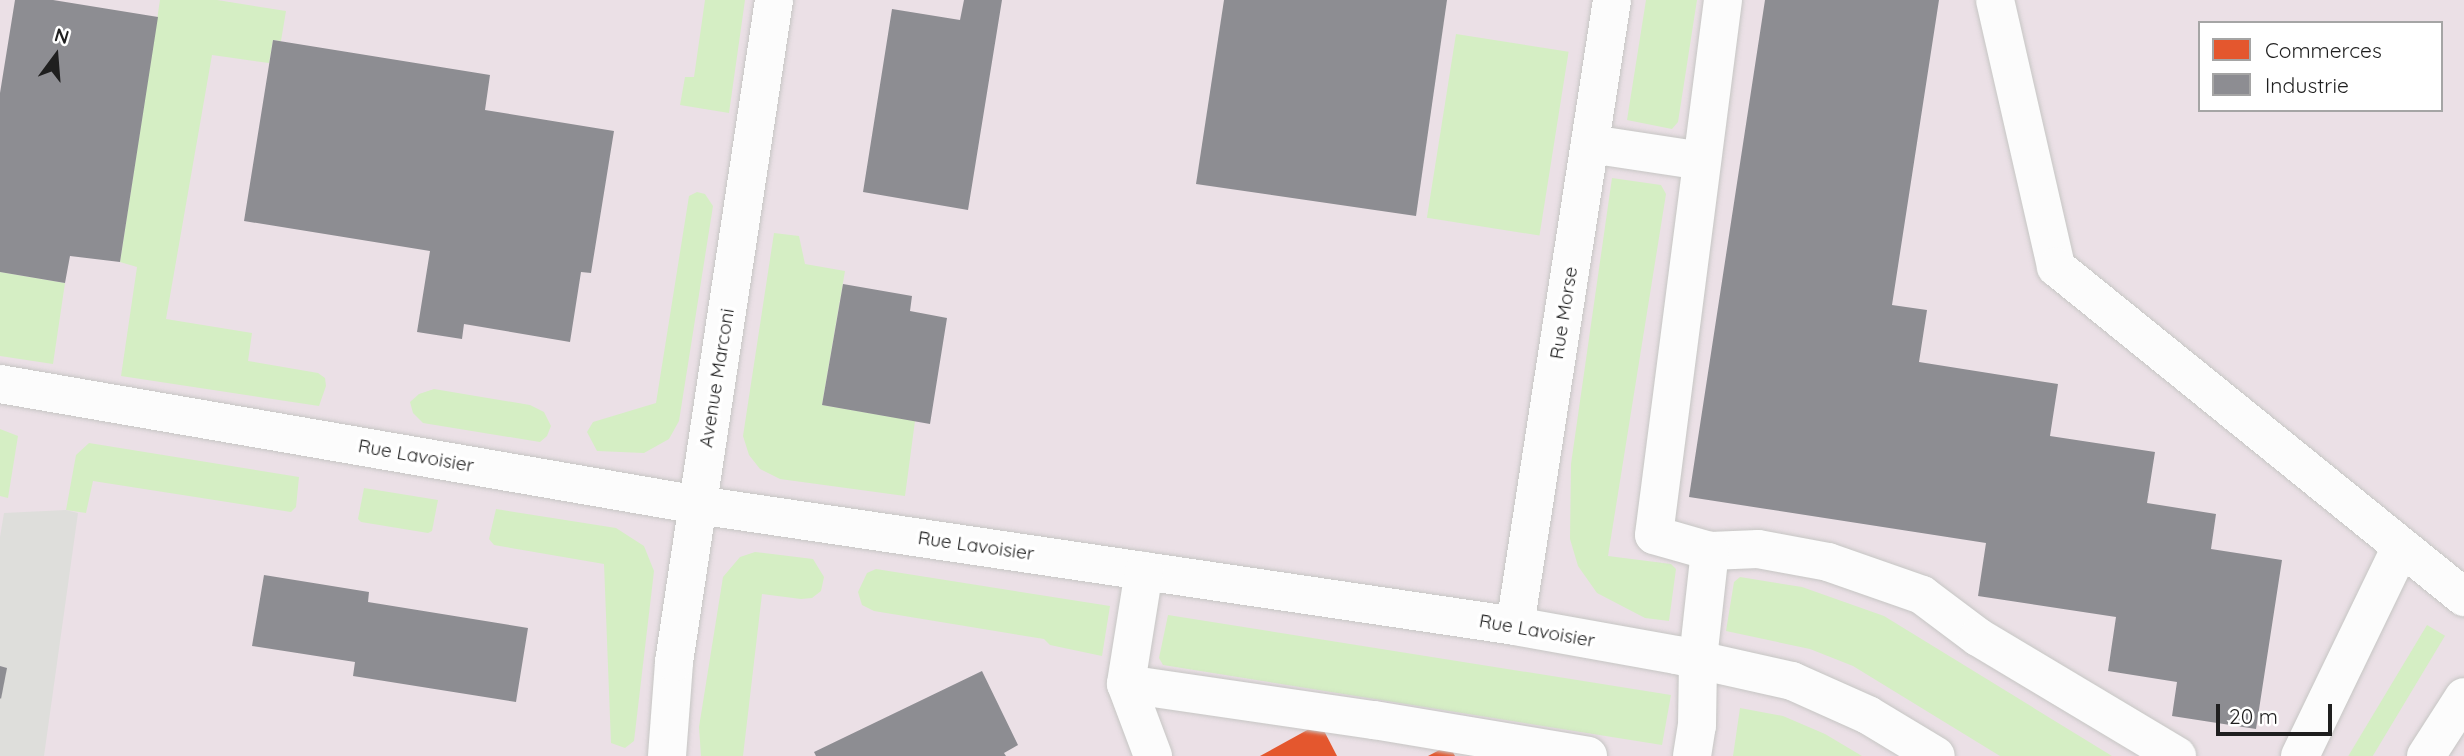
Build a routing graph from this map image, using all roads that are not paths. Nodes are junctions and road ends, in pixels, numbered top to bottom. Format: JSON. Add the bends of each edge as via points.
{"nodes":[{"id":1,"x":775,"y":0,"type":"edge"},
{"id":2,"x":1612,"y":0,"type":"edge"},
{"id":3,"x":1723,"y":0,"type":"edge"},
{"id":4,"x":1995,"y":0,"type":"edge"},
{"id":5,"x":1590,"y":145,"type":"junction"},
{"id":6,"x":1702,"y":161,"type":"junction"},
{"id":7,"x":0,"y":384,"type":"edge"},
{"id":8,"x":698,"y":505,"type":"junction"},
{"id":9,"x":2401,"y":547,"type":"junction"},
{"id":10,"x":1710,"y":551,"type":"junction"},
{"id":11,"x":1144,"y":571,"type":"junction"},
{"id":12,"x":2464,"y":597,"type":"edge"},
{"id":13,"x":1515,"y":626,"type":"junction"},
{"id":14,"x":1698,"y":659,"type":"junction"},
{"id":15,"x":1126,"y":684,"type":"junction"},
{"id":16,"x":2464,"y":697,"type":"edge"},
{"id":17,"x":1919,"y":752,"type":"edge"},
{"id":18,"x":667,"y":756,"type":"edge"},
{"id":19,"x":1153,"y":756,"type":"edge"},
{"id":20,"x":1587,"y":756,"type":"edge"},
{"id":21,"x":1692,"y":756,"type":"edge"},
{"id":22,"x":2177,"y":756,"type":"edge"},
{"id":23,"x":2300,"y":756,"type":"edge"},
{"id":24,"x":2426,"y":756,"type":"edge"}],
"edges":[{"from":1,"to":8,"type":"street","name":"Avenue Marconi"},
{"from":2,"to":5,"type":"street","name":"Rue Morse"},
{"from":3,"to":6,"type":"street"},
{"from":4,"to":9,"type":"street","via":[[2056,267]]},
{"from":5,"to":6,"type":"street"},
{"from":5,"to":13,"type":"street","name":"Rue Morse"},
{"from":6,"to":10,"type":"street","via":[[1654,535]]},
{"from":7,"to":8,"type":"street","name":"Rue Lavoisier"},
{"from":8,"to":11,"type":"street","name":"Rue Lavoisier"},
{"from":8,"to":18,"type":"street","name":"Avenue Marconi","via":[[674,662]]},
{"from":9,"to":12,"type":"street"},
{"from":9,"to":23,"type":"street"},
{"from":10,"to":14,"type":"street"},
{"from":10,"to":22,"type":"street","via":[[1758,549],[1828,562],[1922,595],[1978,637]]},
{"from":11,"to":13,"type":"street","name":"Rue Lavoisier"},
{"from":11,"to":15,"type":"street"},
{"from":13,"to":14,"type":"street","name":"Rue Lavoisier"},
{"from":14,"to":17,"type":"street","name":"Rue Lavoisier","via":[[1792,681],[1868,715]]},
{"from":14,"to":21,"type":"street"},
{"from":15,"to":19,"type":"street"},
{"from":15,"to":20,"type":"street"},
{"from":16,"to":24,"type":"street"}]}
